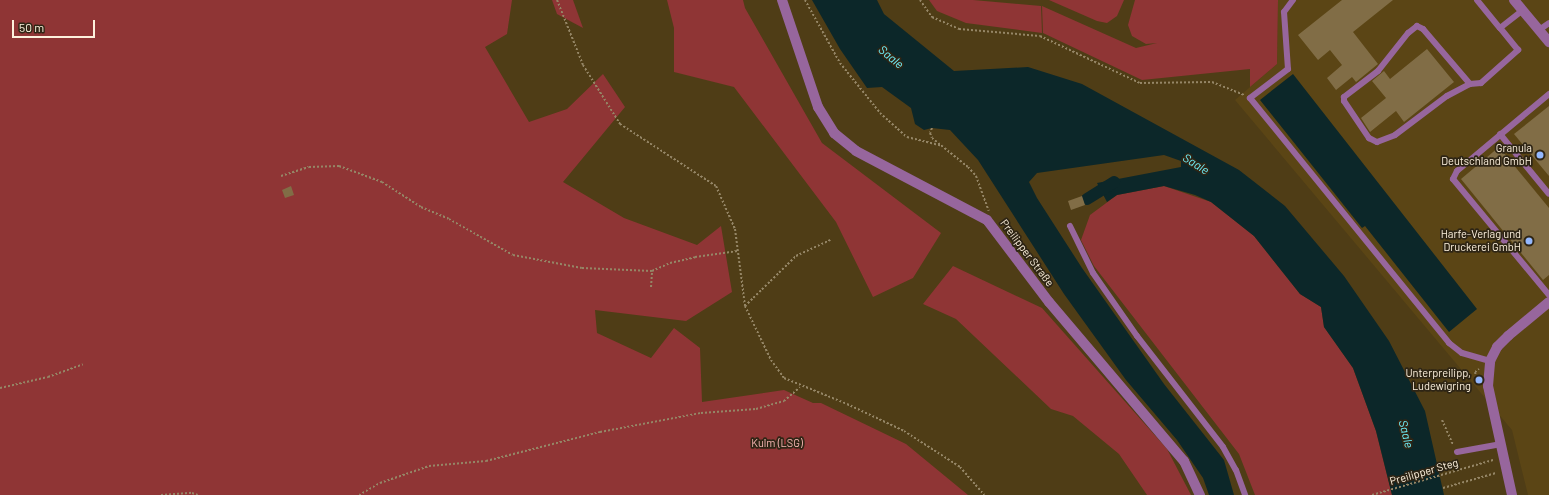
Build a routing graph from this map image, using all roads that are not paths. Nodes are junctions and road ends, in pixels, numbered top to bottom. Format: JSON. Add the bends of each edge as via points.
{"nodes":[{"id":1,"x":782,"y":0,"type":"edge"},
{"id":2,"x":1292,"y":0,"type":"edge"},
{"id":3,"x":1477,"y":0,"type":"edge"},
{"id":4,"x":1514,"y":0,"type":"edge"},
{"id":5,"x":1522,"y":10,"type":"junction"},
{"id":6,"x":1549,"y":23,"type":"edge"},
{"id":7,"x":1500,"y":28,"type":"junction"},
{"id":8,"x":1539,"y":30,"type":"junction"},
{"id":9,"x":1549,"y":42,"type":"edge"},
{"id":10,"x":1470,"y":84,"type":"junction"},
{"id":11,"x":1548,"y":97,"type":"edge"},
{"id":12,"x":1500,"y":134,"type":"junction"},
{"id":13,"x":1549,"y":194,"type":"edge"},
{"id":14,"x":1070,"y":226,"type":"dead end"},
{"id":15,"x":1549,"y":296,"type":"edge"},
{"id":16,"x":1549,"y":302,"type":"edge"},
{"id":17,"x":1490,"y":361,"type":"junction"},
{"id":18,"x":1501,"y":444,"type":"junction"},
{"id":19,"x":1457,"y":452,"type":"road end"},
{"id":20,"x":1200,"y":495,"type":"edge"},
{"id":21,"x":1245,"y":495,"type":"edge"},
{"id":22,"x":1512,"y":495,"type":"edge"}],
"edges":[{"from":1,"to":20,"type":"street","name":"Preilipper Straße","via":[[818,107],[834,133],[856,151],[987,220],[1049,302],[1184,461]]},
{"from":2,"to":17,"type":"lane","via":[[1284,12],[1288,69],[1250,98],[1449,343],[1462,353]]},
{"from":3,"to":7,"type":"lane"},
{"from":4,"to":5,"type":"street"},
{"from":5,"to":7,"type":"lane"},
{"from":5,"to":8,"type":"street"},
{"from":6,"to":8,"type":"lane"},
{"from":7,"to":10,"type":"lane","via":[[1518,50],[1481,83]]},
{"from":8,"to":9,"type":"street"},
{"from":10,"to":10,"type":"lane","via":[[1447,96],[1395,135],[1378,142],[1369,138],[1344,101],[1344,96],[1378,71],[1408,33],[1417,26],[1423,29]]},
{"from":11,"to":12,"type":"lane"},
{"from":12,"to":13,"type":"lane"},
{"from":12,"to":15,"type":"lane","via":[[1457,171],[1453,179]]},
{"from":14,"to":21,"type":"lane","via":[[1093,273],[1137,336],[1223,447],[1236,470]]},
{"from":16,"to":17,"type":"street","via":[[1503,342]]},
{"from":17,"to":18,"type":"street","via":[[1488,386]]},
{"from":18,"to":19,"type":"lane"},
{"from":18,"to":22,"type":"street"}]}
